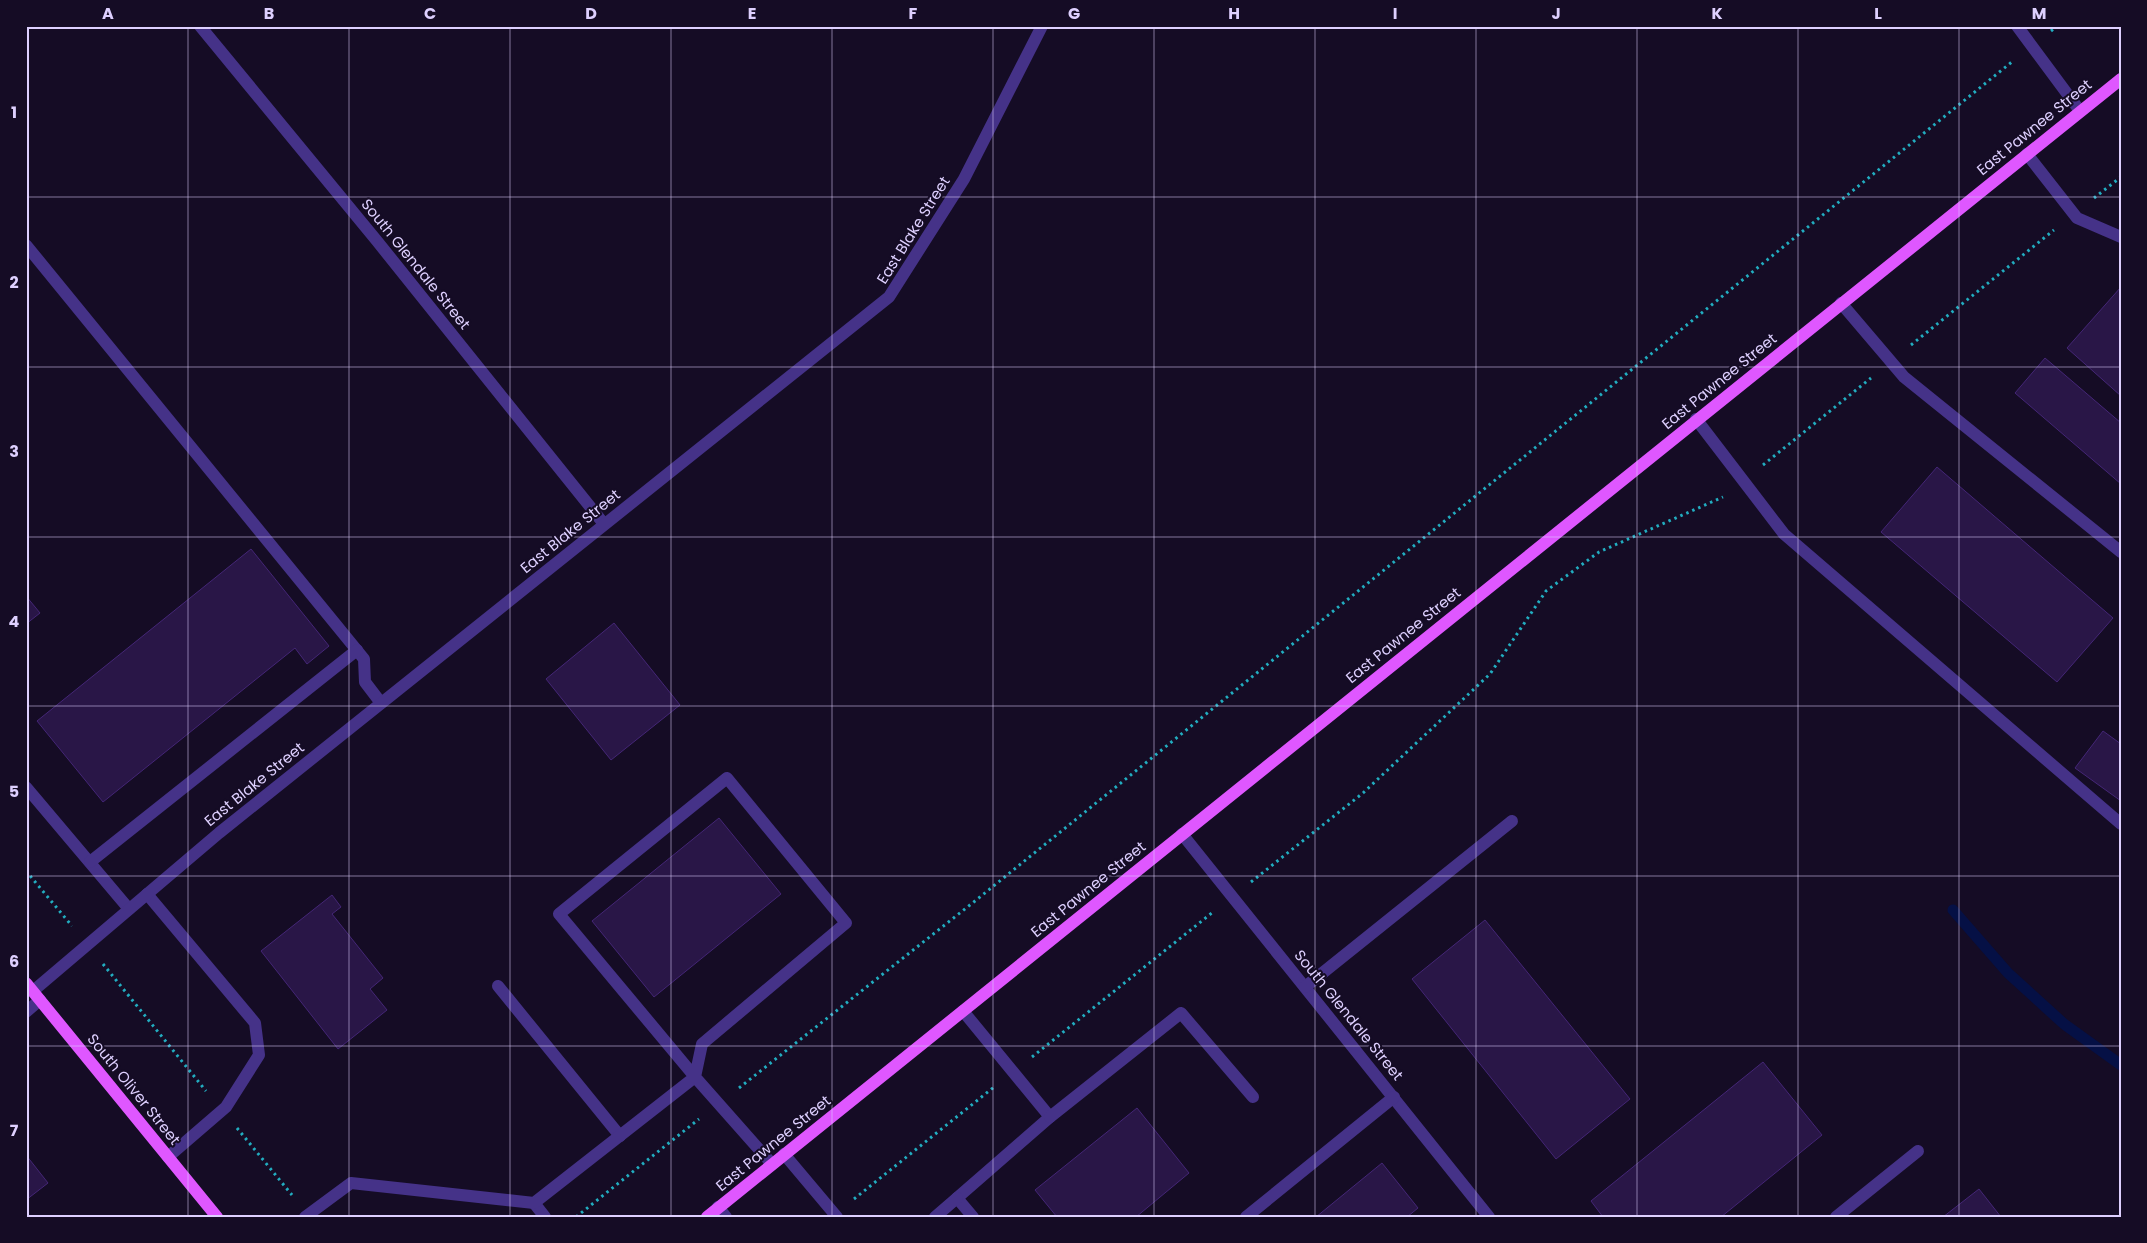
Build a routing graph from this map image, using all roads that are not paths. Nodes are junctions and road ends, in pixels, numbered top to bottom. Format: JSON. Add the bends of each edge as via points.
{"nodes":[{"id":1,"x":200,"y":26,"type":"edge"},
{"id":2,"x":1042,"y":26,"type":"edge"},
{"id":3,"x":2017,"y":26,"type":"edge"},
{"id":4,"x":2121,"y":79,"type":"edge"},
{"id":5,"x":2080,"y":111,"type":"junction"},
{"id":6,"x":2027,"y":154,"type":"junction"},
{"id":7,"x":2121,"y":237,"type":"edge"},
{"id":8,"x":26,"y":245,"type":"edge"},
{"id":9,"x":1841,"y":303,"type":"junction"},
{"id":10,"x":1696,"y":419,"type":"junction"},
{"id":11,"x":604,"y":524,"type":"junction"},
{"id":12,"x":2121,"y":552,"type":"edge"},
{"id":13,"x":357,"y":650,"type":"junction"},
{"id":14,"x":381,"y":703,"type":"junction"},
{"id":15,"x":26,"y":787,"type":"edge"},
{"id":16,"x":1512,"y":821,"type":"dead end"},
{"id":17,"x":2121,"y":824,"type":"edge"},
{"id":18,"x":1182,"y":834,"type":"junction"},
{"id":19,"x":90,"y":862,"type":"junction"},
{"id":20,"x":147,"y":894,"type":"junction"},
{"id":21,"x":129,"y":909,"type":"junction"},
{"id":22,"x":498,"y":986,"type":"dead end"},
{"id":23,"x":1305,"y":987,"type":"junction"},
{"id":24,"x":33,"y":991,"type":"edge"},
{"id":25,"x":962,"y":1011,"type":"junction"},
{"id":26,"x":26,"y":1012,"type":"edge"},
{"id":27,"x":696,"y":1077,"type":"junction"},
{"id":28,"x":1253,"y":1097,"type":"dead end"},
{"id":29,"x":1394,"y":1097,"type":"junction"},
{"id":30,"x":1050,"y":1117,"type":"junction"},
{"id":31,"x":620,"y":1136,"type":"junction"},
{"id":32,"x":1918,"y":1151,"type":"dead end"},
{"id":33,"x":784,"y":1154,"type":"junction"},
{"id":34,"x":168,"y":1157,"type":"junction"},
{"id":35,"x":772,"y":1164,"type":"junction"},
{"id":36,"x":958,"y":1198,"type":"junction"},
{"id":37,"x":534,"y":1203,"type":"junction"},
{"id":38,"x":722,"y":1212,"type":"edge"},
{"id":39,"x":307,"y":1216,"type":"edge"},
{"id":40,"x":836,"y":1216,"type":"edge"},
{"id":41,"x":217,"y":1217,"type":"edge"},
{"id":42,"x":545,"y":1217,"type":"edge"},
{"id":43,"x":707,"y":1217,"type":"edge"},
{"id":44,"x":935,"y":1217,"type":"edge"},
{"id":45,"x":973,"y":1217,"type":"edge"},
{"id":46,"x":1246,"y":1217,"type":"edge"},
{"id":47,"x":1489,"y":1217,"type":"edge"},
{"id":48,"x":1836,"y":1217,"type":"edge"}],
"edges":[{"from":1,"to":11,"type":"street","name":"South Glendale Street","via":[[377,240]]},
{"from":2,"to":11,"type":"street","name":"East Blake Street","via":[[964,179],[889,297]]},
{"from":3,"to":5,"type":"street"},
{"from":4,"to":5,"type":"main road","name":"East Pawnee Street"},
{"from":5,"to":6,"type":"main road","name":"East Pawnee Street"},
{"from":6,"to":7,"type":"street","via":[[2077,218]]},
{"from":6,"to":9,"type":"main road","name":"East Pawnee Street"},
{"from":8,"to":13,"type":"street"},
{"from":9,"to":10,"type":"main road","name":"East Pawnee Street"},
{"from":9,"to":12,"type":"street","via":[[1904,377]]},
{"from":10,"to":17,"type":"street","via":[[1784,534]]},
{"from":10,"to":18,"type":"main road","name":"East Pawnee Street"},
{"from":11,"to":14,"type":"street","name":"East Blake Street"},
{"from":13,"to":14,"type":"street","via":[[364,659],[365,682]]},
{"from":13,"to":19,"type":"street"},
{"from":14,"to":20,"type":"street","name":"East Blake Street"},
{"from":15,"to":19,"type":"street"},
{"from":16,"to":23,"type":"street"},
{"from":18,"to":23,"type":"street","name":"South Glendale Street"},
{"from":18,"to":25,"type":"main road","name":"East Pawnee Street"},
{"from":19,"to":21,"type":"street"},
{"from":20,"to":21,"type":"street","name":"East Blake Street"},
{"from":20,"to":34,"type":"street","via":[[255,1023],[259,1055],[222,1110]]},
{"from":21,"to":24,"type":"street","name":"East Blake Street"},
{"from":22,"to":31,"type":"street"},
{"from":23,"to":29,"type":"street","name":"South Glendale Street"},
{"from":24,"to":26,"type":"street","name":"East Blake Street"},
{"from":24,"to":34,"type":"main road","name":"South Oliver Street"},
{"from":25,"to":30,"type":"street"},
{"from":25,"to":33,"type":"main road","name":"East Pawnee Street"},
{"from":27,"to":27,"type":"street","via":[[702,1044],[846,924],[727,778],[559,914]]},
{"from":27,"to":31,"type":"street"},
{"from":27,"to":35,"type":"street"},
{"from":28,"to":30,"type":"street","via":[[1181,1013]]},
{"from":29,"to":46,"type":"street"},
{"from":29,"to":47,"type":"street","name":"South Glendale Street"},
{"from":30,"to":36,"type":"street"},
{"from":31,"to":37,"type":"street"},
{"from":32,"to":48,"type":"street"},
{"from":33,"to":35,"type":"main road","name":"East Pawnee Street"},
{"from":33,"to":40,"type":"street"},
{"from":34,"to":41,"type":"main road","name":"South Oliver Street"},
{"from":35,"to":38,"type":"main road","name":"East Pawnee Street"},
{"from":36,"to":44,"type":"street"},
{"from":36,"to":45,"type":"street"},
{"from":37,"to":39,"type":"street","via":[[351,1183]]},
{"from":37,"to":42,"type":"street"},
{"from":38,"to":43,"type":"main road","name":"East Pawnee Street"}]}
